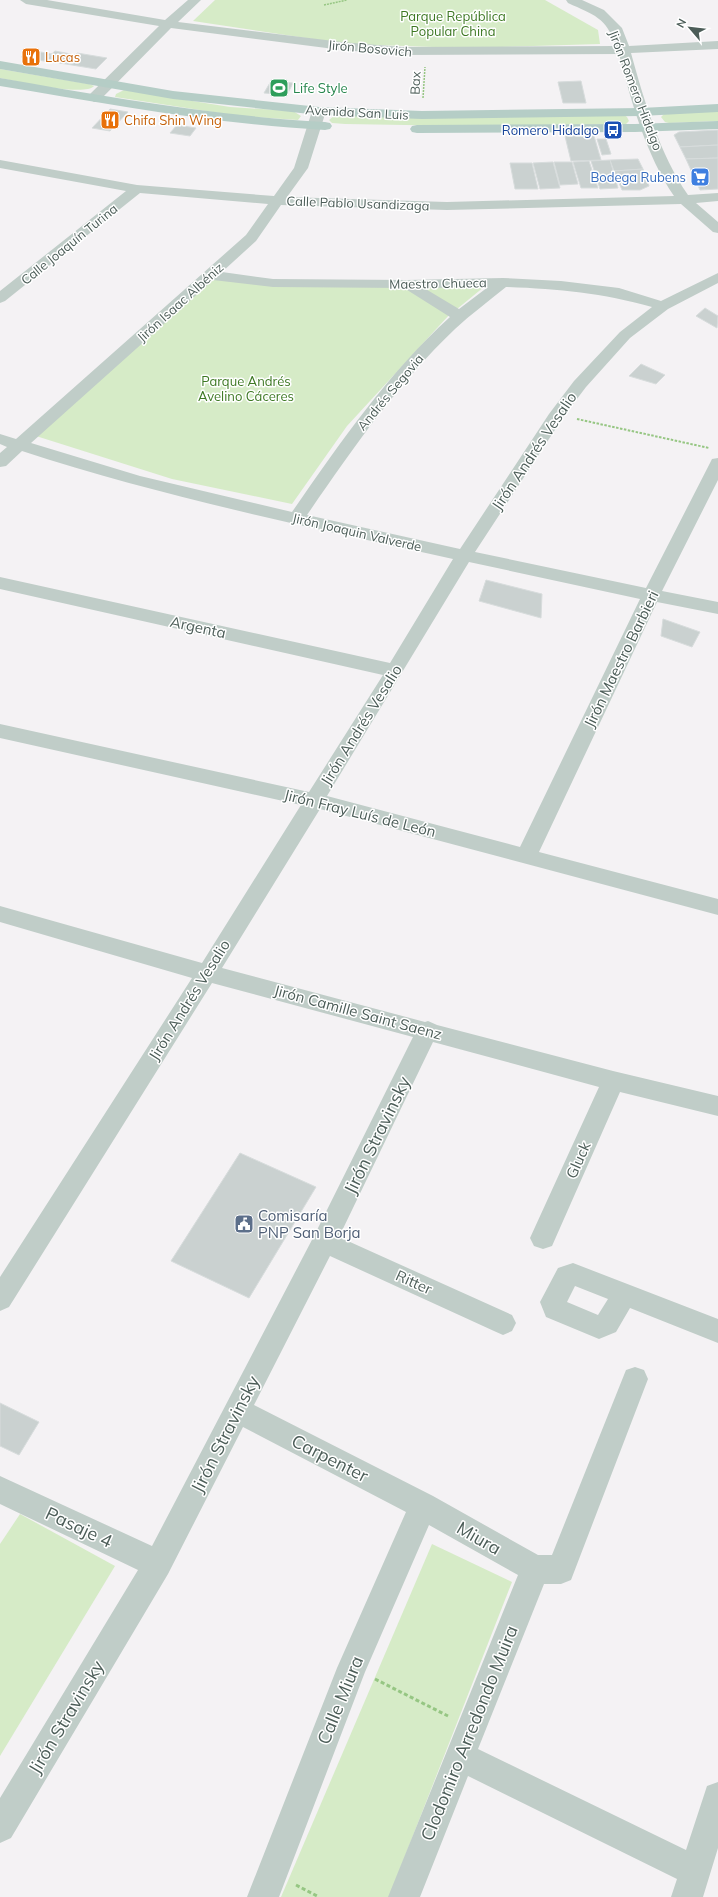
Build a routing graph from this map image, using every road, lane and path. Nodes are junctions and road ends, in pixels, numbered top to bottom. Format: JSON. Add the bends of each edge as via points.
{"nodes":[{"id":1,"x":26,"y":0,"type":"edge"},
{"id":2,"x":195,"y":0,"type":"edge"},
{"id":3,"x":347,"y":0,"type":"edge"},
{"id":4,"x":572,"y":0,"type":"edge"},
{"id":5,"x":324,"y":5,"type":"dead end"},
{"id":6,"x":168,"y":24,"type":"junction"},
{"id":7,"x":718,"y":45,"type":"edge"},
{"id":8,"x":624,"y":50,"type":"junction"},
{"id":9,"x":426,"y":52,"type":"junction"},
{"id":10,"x":0,"y":65,"type":"edge"},
{"id":11,"x":0,"y":82,"type":"edge"},
{"id":12,"x":109,"y":83,"type":"junction"},
{"id":13,"x":94,"y":98,"type":"junction"},
{"id":14,"x":718,"y":108,"type":"edge"},
{"id":15,"x":319,"y":111,"type":"junction"},
{"id":16,"x":641,"y":112,"type":"junction"},
{"id":17,"x":422,"y":115,"type":"junction"},
{"id":18,"x":718,"y":125,"type":"edge"},
{"id":19,"x":315,"y":126,"type":"junction"},
{"id":20,"x":336,"y":127,"type":"dead end"},
{"id":21,"x":648,"y":128,"type":"junction"},
{"id":22,"x":401,"y":129,"type":"dead end"},
{"id":23,"x":2,"y":166,"type":"edge"},
{"id":24,"x":137,"y":189,"type":"junction"},
{"id":25,"x":718,"y":197,"type":"edge"},
{"id":26,"x":684,"y":200,"type":"junction"},
{"id":27,"x":278,"y":201,"type":"junction"},
{"id":28,"x":718,"y":229,"type":"edge"},
{"id":29,"x":211,"y":275,"type":"junction"},
{"id":30,"x":718,"y":277,"type":"edge"},
{"id":31,"x":503,"y":282,"type":"junction"},
{"id":32,"x":407,"y":284,"type":"junction"},
{"id":33,"x":0,"y":298,"type":"edge"},
{"id":34,"x":663,"y":306,"type":"junction"},
{"id":35,"x":460,"y":316,"type":"junction"},
{"id":36,"x":557,"y":414,"type":"junction"},
{"id":37,"x":0,"y":439,"type":"edge"},
{"id":38,"x":19,"y":445,"type":"junction"},
{"id":39,"x":714,"y":456,"type":"edge"},
{"id":40,"x":0,"y":462,"type":"edge"},
{"id":41,"x":296,"y":519,"type":"junction"},
{"id":42,"x":464,"y":556,"type":"junction"},
{"id":43,"x":0,"y":583,"type":"edge"},
{"id":44,"x":651,"y":595,"type":"junction"},
{"id":45,"x":718,"y":608,"type":"edge"},
{"id":46,"x":395,"y":670,"type":"junction"},
{"id":47,"x":0,"y":731,"type":"edge"},
{"id":48,"x":313,"y":800,"type":"junction"},
{"id":49,"x":526,"y":856,"type":"junction"},
{"id":50,"x":718,"y":907,"type":"edge"},
{"id":51,"x":0,"y":914,"type":"edge"},
{"id":52,"x":207,"y":973,"type":"junction"},
{"id":53,"x":428,"y":1030,"type":"junction"},
{"id":54,"x":613,"y":1081,"type":"junction"},
{"id":55,"x":718,"y":1106,"type":"edge"},
{"id":56,"x":543,"y":1238,"type":"dead end"},
{"id":57,"x":324,"y":1242,"type":"junction"},
{"id":58,"x":625,"y":1294,"type":"dead end"},
{"id":59,"x":0,"y":1299,"type":"edge"},
{"id":60,"x":504,"y":1323,"type":"dead end"},
{"id":61,"x":718,"y":1331,"type":"edge"},
{"id":62,"x":635,"y":1379,"type":"dead end"},
{"id":63,"x":237,"y":1410,"type":"junction"},
{"id":64,"x":0,"y":1490,"type":"edge"},
{"id":65,"x":423,"y":1506,"type":"junction"},
{"id":66,"x":158,"y":1564,"type":"junction"},
{"id":67,"x":535,"y":1569,"type":"junction"},
{"id":68,"x":352,"y":1668,"type":"junction"},
{"id":69,"x":472,"y":1728,"type":"junction"},
{"id":70,"x":459,"y":1756,"type":"junction"},
{"id":71,"x":718,"y":1798,"type":"edge"},
{"id":72,"x":0,"y":1827,"type":"edge"},
{"id":73,"x":691,"y":1884,"type":"edge"},
{"id":74,"x":263,"y":1897,"type":"edge"},
{"id":75,"x":404,"y":1897,"type":"edge"}],
"edges":[{"from":1,"to":6,"type":"street","name":"Jirón Bosovich"},
{"from":2,"to":6,"type":"street"},
{"from":3,"to":5,"type":"path"},
{"from":4,"to":8,"type":"street","name":"Jirón Romero Hidalgo","via":[[600,13],[616,28]]},
{"from":6,"to":9,"type":"street","name":"Jirón Bosovich","via":[[342,46]]},
{"from":6,"to":12,"type":"street"},
{"from":7,"to":8,"type":"street","name":"Jirón Bosovich"},
{"from":8,"to":9,"type":"street","name":"Jirón Bosovich"},
{"from":8,"to":16,"type":"street","name":"Jirón Romero Hidalgo"},
{"from":9,"to":17,"type":"path","name":"Bax"},
{"from":10,"to":12,"type":"main road","name":"Avenida San Luis"},
{"from":11,"to":13,"type":"main road","name":"Avenida San Luis"},
{"from":12,"to":13,"type":"street"},
{"from":12,"to":15,"type":"main road","name":"Avenida San Luis","via":[[173,94]]},
{"from":13,"to":19,"type":"main road","name":"Avenida San Luis","via":[[235,119]]},
{"from":14,"to":16,"type":"main road","name":"Avenida San Luis"},
{"from":15,"to":17,"type":"main road","name":"Avenida San Luis"},
{"from":15,"to":19,"type":"street","name":"Jirón Isaac Albéniz"},
{"from":16,"to":17,"type":"main road","name":"Avenida San Luis"},
{"from":16,"to":21,"type":"street","name":"Jirón Romero Hidalgo"},
{"from":18,"to":21,"type":"main road","name":"Avenida San Luis"},
{"from":19,"to":20,"type":"main road","name":"Avenida San Luis"},
{"from":19,"to":27,"type":"street","name":"Jirón Isaac Albéniz","via":[[301,168]]},
{"from":21,"to":22,"type":"main road","name":"Avenida San Luis"},
{"from":21,"to":26,"type":"street","name":"Jirón Romero Hidalgo","via":[[673,184]]},
{"from":23,"to":24,"type":"street","name":"Calle Pablo Usandizaga"},
{"from":24,"to":27,"type":"street","name":"Calle Pablo Usandizaga"},
{"from":24,"to":33,"type":"street","name":"Calle Joaquín Turina"},
{"from":25,"to":26,"type":"street","name":"Calle Pablo Usandizaga"},
{"from":26,"to":27,"type":"street","name":"Calle Pablo Usandizaga","via":[[447,206]]},
{"from":26,"to":28,"type":"street","name":"Jirón Romero Hidalgo"},
{"from":27,"to":29,"type":"street","name":"Jirón Isaac Albéniz","via":[[251,238]]},
{"from":29,"to":32,"type":"street","name":"Maestro Chueca","via":[[273,283]]},
{"from":29,"to":38,"type":"street","name":"Jirón Isaac Albéniz"},
{"from":30,"to":34,"type":"street","name":"Jirón Andrés Vesalio"},
{"from":31,"to":32,"type":"street","name":"Maestro Chueca"},
{"from":31,"to":34,"type":"street","name":"Maestro Chueca","via":[[561,285],[619,293]]},
{"from":31,"to":35,"type":"street","name":"Andrés Segovia"},
{"from":32,"to":35,"type":"street"},
{"from":34,"to":36,"type":"street","name":"Jirón Andrés Vesalio","via":[[625,335],[580,384]]},
{"from":35,"to":41,"type":"street","name":"Andrés Segovia","via":[[402,376],[355,434]]},
{"from":36,"to":39,"type":"path"},
{"from":36,"to":42,"type":"street","name":"Jirón Andrés Vesalio"},
{"from":37,"to":38,"type":"street","name":"Jirón Joaquin Valverde"},
{"from":38,"to":40,"type":"street","name":"Jirón Isaac Albéniz"},
{"from":38,"to":41,"type":"street","name":"Jirón Joaquin Valverde","via":[[159,486]]},
{"from":39,"to":44,"type":"street","name":"Jirón Maestro Barbieri"},
{"from":41,"to":42,"type":"street","name":"Jirón Joaquin Valverde"},
{"from":42,"to":44,"type":"street","name":"Jirón Joaquin Valverde"},
{"from":42,"to":46,"type":"street","name":"Jirón Andrés Vesalio"},
{"from":43,"to":46,"type":"street","name":"Argenta"},
{"from":44,"to":45,"type":"street","name":"Jirón Joaquin Valverde"},
{"from":44,"to":49,"type":"street","name":"Jirón Maestro Barbieri"},
{"from":46,"to":48,"type":"street","name":"Jirón Andrés Vesalio"},
{"from":47,"to":48,"type":"street","name":"Jirón Fray Luís de León"},
{"from":48,"to":49,"type":"street","name":"Jirón Fray Luís de León"},
{"from":48,"to":52,"type":"street","name":"Jirón Andrés Vesalio"},
{"from":49,"to":50,"type":"street","name":"Jirón Fray Luís de León"},
{"from":51,"to":52,"type":"street","name":"Jirón Camille Saint Saenz"},
{"from":52,"to":53,"type":"street","name":"Jirón Camille Saint Saenz"},
{"from":52,"to":59,"type":"street","name":"Jirón Andrés Vesalio"},
{"from":53,"to":54,"type":"street","name":"Jirón Camille Saint Saenz"},
{"from":53,"to":57,"type":"street","name":"Jirón Stravinsky"},
{"from":54,"to":55,"type":"street","name":"Jirón Camille Saint Saenz"},
{"from":54,"to":56,"type":"street","name":"Gluck"},
{"from":57,"to":60,"type":"street","name":"Ritter"},
{"from":57,"to":63,"type":"street","name":"Jirón Stravinsky"},
{"from":58,"to":61,"type":"street"},
{"from":62,"to":67,"type":"street","via":[[561,1570]]},
{"from":63,"to":65,"type":"street","name":"Carpenter"},
{"from":63,"to":66,"type":"street","name":"Jirón Stravinsky"},
{"from":64,"to":66,"type":"street","name":"Pasaje 4"},
{"from":65,"to":67,"type":"street","name":"Miura"},
{"from":65,"to":68,"type":"street","name":"Calle Miura"},
{"from":66,"to":72,"type":"street","name":"Jirón Stravinsky"},
{"from":67,"to":69,"type":"street","name":"Clodomiro Arredondo Muira"},
{"from":68,"to":69,"type":"path"},
{"from":68,"to":74,"type":"street","name":"Calle Miura"},
{"from":69,"to":70,"type":"street","name":"Clodomiro Arredondo Muira"},
{"from":70,"to":73,"type":"street"},
{"from":70,"to":75,"type":"street","name":"Clodomiro Arredondo Muira"},
{"from":71,"to":73,"type":"street"}]}
